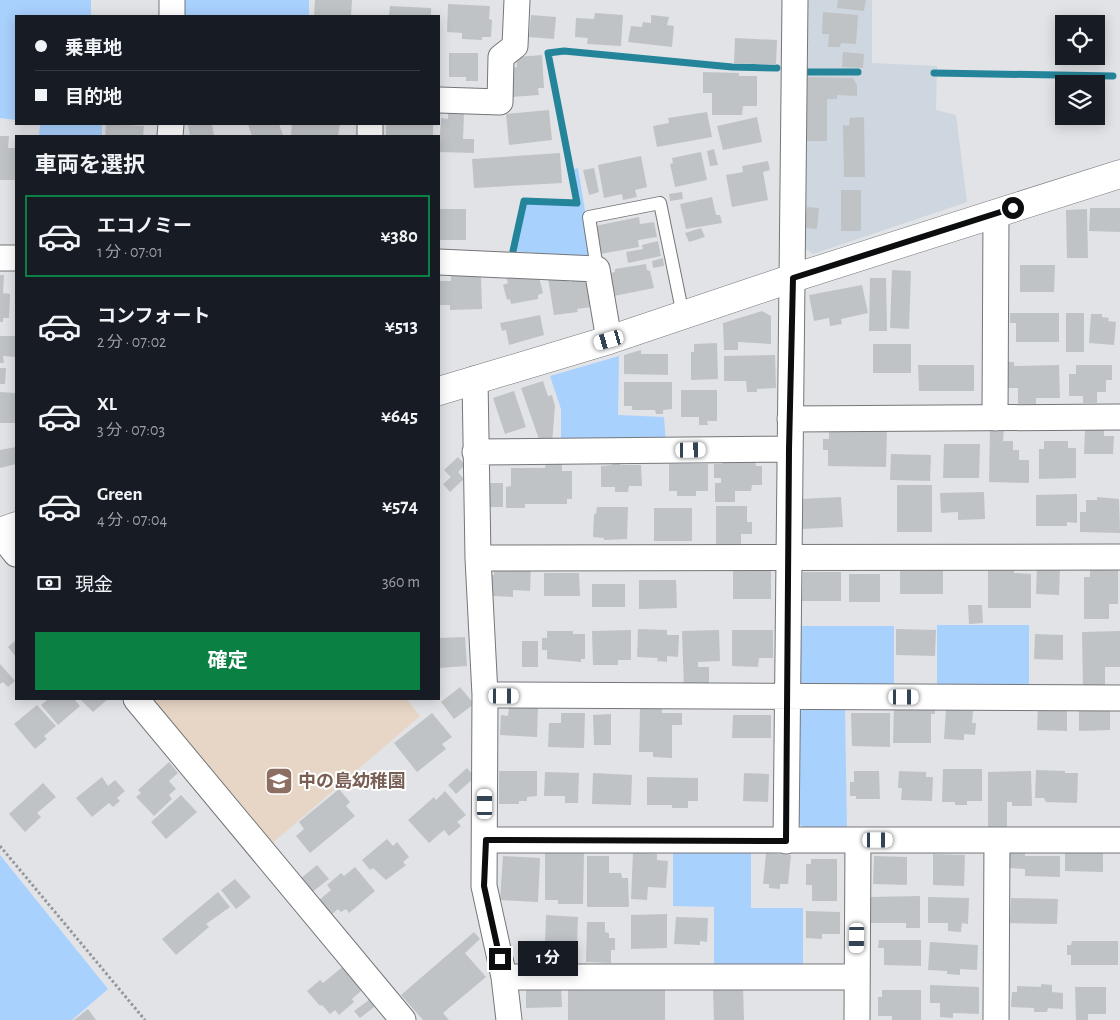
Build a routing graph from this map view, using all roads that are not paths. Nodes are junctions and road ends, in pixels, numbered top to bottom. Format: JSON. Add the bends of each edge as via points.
{"nodes":[{"id":1,"x":172,"y":0,"type":"edge"},
{"id":2,"x":517,"y":0,"type":"edge"},
{"id":3,"x":795,"y":0,"type":"edge"},
{"id":4,"x":172,"y":15,"type":"edge"},
{"id":5,"x":440,"y":100,"type":"edge"},
{"id":6,"x":1120,"y":174,"type":"edge"},
{"id":7,"x":996,"y":214,"type":"junction"},
{"id":8,"x":0,"y":258,"type":"edge"},
{"id":9,"x":15,"y":258,"type":"edge"},
{"id":10,"x":440,"y":262,"type":"edge"},
{"id":11,"x":597,"y":269,"type":"junction"},
{"id":12,"x":793,"y":278,"type":"junction"},
{"id":13,"x":683,"y":315,"type":"junction"},
{"id":14,"x":609,"y":340,"type":"junction"},
{"id":15,"x":475,"y":379,"type":"junction"},
{"id":16,"x":440,"y":390,"type":"edge"},
{"id":17,"x":1120,"y":417,"type":"edge"},
{"id":18,"x":790,"y":418,"type":"junction"},
{"id":19,"x":995,"y":418,"type":"junction"},
{"id":20,"x":789,"y":449,"type":"junction"},
{"id":21,"x":475,"y":452,"type":"junction"},
{"id":22,"x":15,"y":526,"type":"edge"},
{"id":23,"x":0,"y":533,"type":"edge"},
{"id":24,"x":15,"y":553,"type":"edge"},
{"id":25,"x":1120,"y":557,"type":"edge"},
{"id":26,"x":478,"y":558,"type":"junction"},
{"id":27,"x":788,"y":559,"type":"junction"},
{"id":28,"x":485,"y":696,"type":"junction"},
{"id":29,"x":787,"y":697,"type":"junction"},
{"id":30,"x":1120,"y":698,"type":"edge"},
{"id":31,"x":137,"y":700,"type":"edge"},
{"id":32,"x":486,"y":840,"type":"junction"},
{"id":33,"x":858,"y":840,"type":"junction"},
{"id":34,"x":997,"y":840,"type":"junction"},
{"id":35,"x":1120,"y":840,"type":"edge"},
{"id":36,"x":786,"y":841,"type":"junction"},
{"id":37,"x":504,"y":977,"type":"junction"},
{"id":38,"x":856,"y":977,"type":"junction"},
{"id":39,"x":403,"y":1020,"type":"edge"},
{"id":40,"x":509,"y":1020,"type":"edge"},
{"id":41,"x":856,"y":1020,"type":"edge"},
{"id":42,"x":996,"y":1020,"type":"edge"}],
"edges":[{"from":1,"to":4,"type":"street"},
{"from":2,"to":5,"type":"street","via":[[515,46],[501,57],[500,102]]},
{"from":3,"to":12,"type":"street"},
{"from":6,"to":7,"type":"street"},
{"from":7,"to":12,"type":"street"},
{"from":7,"to":19,"type":"street"},
{"from":8,"to":9,"type":"street"},
{"from":10,"to":11,"type":"street"},
{"from":11,"to":13,"type":"lane","via":[[589,217],[660,203]]},
{"from":11,"to":14,"type":"street"},
{"from":12,"to":13,"type":"street"},
{"from":12,"to":18,"type":"street"},
{"from":13,"to":14,"type":"street"},
{"from":14,"to":15,"type":"street"},
{"from":15,"to":16,"type":"street"},
{"from":15,"to":21,"type":"street"},
{"from":17,"to":19,"type":"street"},
{"from":18,"to":19,"type":"street"},
{"from":18,"to":20,"type":"street"},
{"from":20,"to":21,"type":"street"},
{"from":20,"to":27,"type":"street"},
{"from":21,"to":26,"type":"street"},
{"from":22,"to":23,"type":"street"},
{"from":23,"to":24,"type":"street"},
{"from":25,"to":27,"type":"street"},
{"from":26,"to":27,"type":"street"},
{"from":26,"to":28,"type":"street"},
{"from":27,"to":29,"type":"street"},
{"from":28,"to":29,"type":"street"},
{"from":28,"to":32,"type":"street"},
{"from":29,"to":30,"type":"street"},
{"from":29,"to":36,"type":"street"},
{"from":31,"to":39,"type":"street"},
{"from":32,"to":36,"type":"street"},
{"from":32,"to":37,"type":"street","via":[[484,886]]},
{"from":33,"to":34,"type":"street"},
{"from":33,"to":36,"type":"street"},
{"from":33,"to":38,"type":"street"},
{"from":34,"to":35,"type":"street"},
{"from":34,"to":42,"type":"street"},
{"from":37,"to":38,"type":"street"},
{"from":37,"to":40,"type":"street"},
{"from":38,"to":41,"type":"street"}]}
